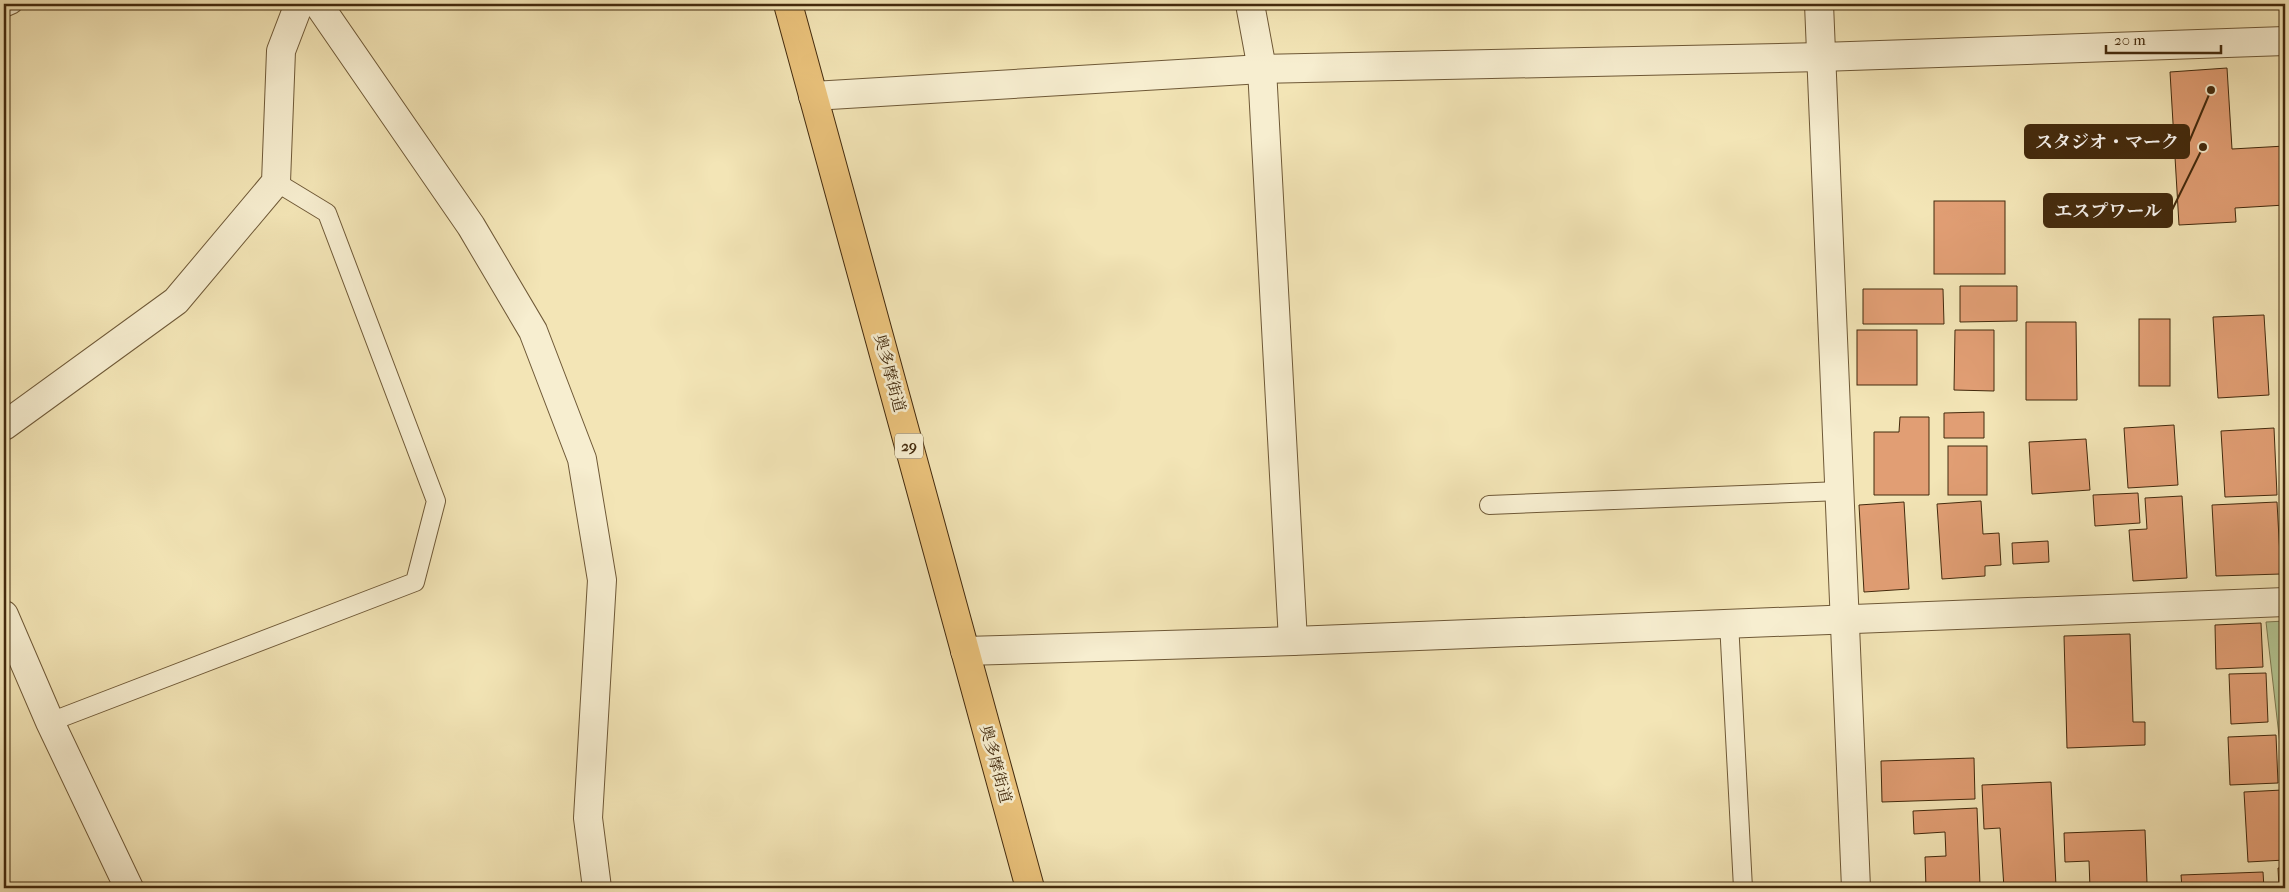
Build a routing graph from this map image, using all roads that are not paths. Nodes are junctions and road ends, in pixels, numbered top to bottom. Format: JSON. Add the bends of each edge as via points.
{"nodes":[{"id":1,"x":13,"y":4,"type":"edge"},
{"id":2,"x":299,"y":4,"type":"edge"},
{"id":3,"x":318,"y":4,"type":"edge"},
{"id":4,"x":788,"y":4,"type":"edge"},
{"id":5,"x":1250,"y":4,"type":"edge"},
{"id":6,"x":1819,"y":4,"type":"edge"},
{"id":7,"x":4,"y":8,"type":"edge"},
{"id":8,"x":2285,"y":41,"type":"edge"},
{"id":9,"x":1821,"y":57,"type":"junction"},
{"id":10,"x":1262,"y":69,"type":"junction"},
{"id":11,"x":813,"y":96,"type":"junction"},
{"id":12,"x":276,"y":182,"type":"junction"},
{"id":13,"x":4,"y":426,"type":"edge"},
{"id":14,"x":1840,"y":491,"type":"junction"},
{"id":15,"x":1488,"y":505,"type":"dead end"},
{"id":16,"x":2285,"y":602,"type":"edge"},
{"id":17,"x":4,"y":615,"type":"edge"},
{"id":18,"x":1846,"y":618,"type":"junction"},
{"id":19,"x":1729,"y":622,"type":"junction"},
{"id":20,"x":1293,"y":641,"type":"junction"},
{"id":21,"x":964,"y":651,"type":"junction"},
{"id":22,"x":50,"y":722,"type":"junction"},
{"id":23,"x":129,"y":888,"type":"edge"},
{"id":24,"x":597,"y":888,"type":"edge"},
{"id":25,"x":1030,"y":888,"type":"edge"},
{"id":26,"x":1743,"y":888,"type":"edge"},
{"id":27,"x":1856,"y":888,"type":"edge"}],
"edges":[{"from":1,"to":7,"type":"lane"},
{"from":2,"to":12,"type":"street","via":[[281,51]]},
{"from":3,"to":24,"type":"street","via":[[471,226],[533,332],[582,459],[602,580],[588,818]]},
{"from":4,"to":11,"type":"main road","name":"奥多摩街道","number":"29"},
{"from":5,"to":10,"type":"street"},
{"from":6,"to":9,"type":"street"},
{"from":8,"to":9,"type":"street"},
{"from":9,"to":10,"type":"street"},
{"from":9,"to":14,"type":"street"},
{"from":10,"to":11,"type":"street"},
{"from":10,"to":20,"type":"street"},
{"from":11,"to":21,"type":"main road","name":"奥多摩街道","number":"29"},
{"from":12,"to":13,"type":"street","via":[[176,301]]},
{"from":12,"to":22,"type":"lane","via":[[327,213],[436,500],[415,582]]},
{"from":14,"to":15,"type":"lane"},
{"from":14,"to":18,"type":"street"},
{"from":16,"to":18,"type":"street"},
{"from":17,"to":22,"type":"street"},
{"from":18,"to":19,"type":"street"},
{"from":18,"to":27,"type":"street"},
{"from":19,"to":20,"type":"street"},
{"from":19,"to":26,"type":"lane"},
{"from":20,"to":21,"type":"street"},
{"from":21,"to":25,"type":"main road","name":"奥多摩街道","number":"29"},
{"from":22,"to":23,"type":"street"}]}
